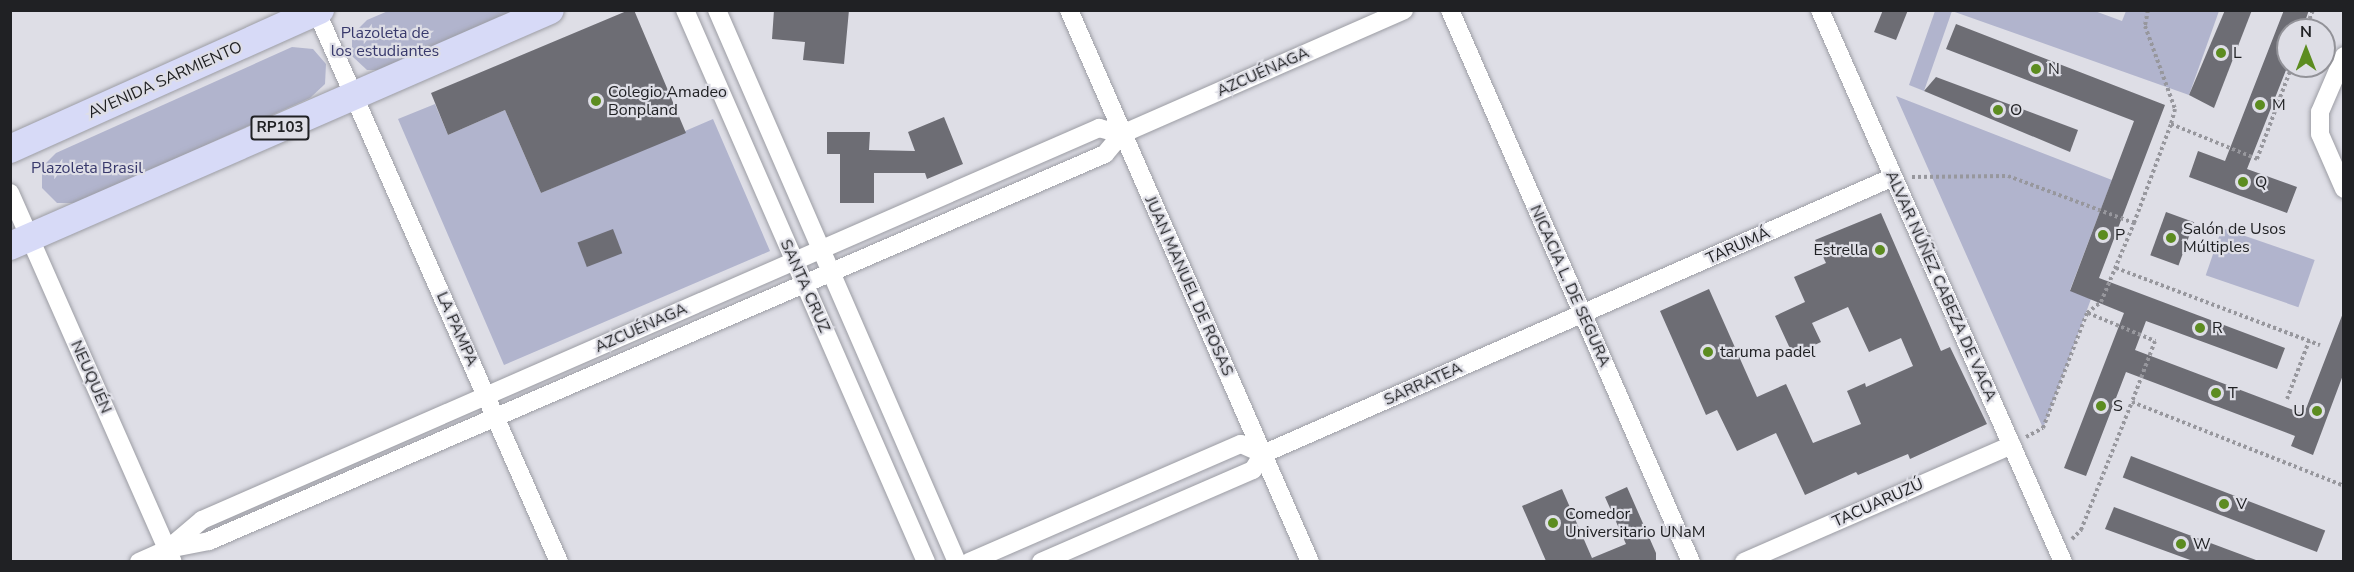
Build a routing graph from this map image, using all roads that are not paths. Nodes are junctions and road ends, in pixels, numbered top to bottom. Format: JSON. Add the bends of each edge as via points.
{"nodes":[{"id":1,"x":550,"y":10,"type":"edge"},
{"id":2,"x":685,"y":10,"type":"edge"},
{"id":3,"x":717,"y":10,"type":"edge"},
{"id":4,"x":1069,"y":10,"type":"edge"},
{"id":5,"x":1404,"y":10,"type":"edge"},
{"id":6,"x":1450,"y":10,"type":"edge"},
{"id":7,"x":1820,"y":10,"type":"edge"},
{"id":8,"x":318,"y":11,"type":"edge"},
{"id":9,"x":2343,"y":56,"type":"edge"},
{"id":10,"x":353,"y":96,"type":"junction"},
{"id":11,"x":1122,"y":134,"type":"junction"},
{"id":12,"x":10,"y":148,"type":"edge"},
{"id":13,"x":1893,"y":177,"type":"junction"},
{"id":14,"x":2343,"y":189,"type":"edge"},
{"id":15,"x":10,"y":193,"type":"edge"},
{"id":16,"x":20,"y":242,"type":"edge"},
{"id":17,"x":821,"y":249,"type":"junction"},
{"id":18,"x":794,"y":261,"type":"junction"},
{"id":19,"x":831,"y":272,"type":"junction"},
{"id":20,"x":805,"y":284,"type":"junction"},
{"id":21,"x":1583,"y":314,"type":"junction"},
{"id":22,"x":486,"y":395,"type":"junction"},
{"id":23,"x":496,"y":418,"type":"junction"},
{"id":24,"x":2012,"y":445,"type":"junction"},
{"id":25,"x":1263,"y":454,"type":"junction"},
{"id":26,"x":170,"y":555,"type":"edge"},
{"id":27,"x":2060,"y":556,"type":"edge"},
{"id":28,"x":139,"y":561,"type":"edge"},
{"id":29,"x":559,"y":561,"type":"edge"},
{"id":30,"x":926,"y":561,"type":"edge"},
{"id":31,"x":957,"y":561,"type":"edge"},
{"id":32,"x":969,"y":561,"type":"edge"},
{"id":33,"x":1041,"y":561,"type":"edge"},
{"id":34,"x":1310,"y":561,"type":"edge"},
{"id":35,"x":1691,"y":561,"type":"edge"},
{"id":36,"x":1744,"y":561,"type":"edge"}],
"edges":[{"from":1,"to":10,"type":"main road","number":"RP103"},
{"from":2,"to":18,"type":"street","name":"SANTA CRUZ"},
{"from":3,"to":17,"type":"street","name":"SANTA CRUZ"},
{"from":4,"to":11,"type":"street","name":"JUAN MANUEL DE ROSAS"},
{"from":5,"to":11,"type":"street","name":"AZCUÉNAGA"},
{"from":6,"to":21,"type":"street","name":"NICACIA L. DE SEGURA"},
{"from":7,"to":13,"type":"street","name":"ALVAR NÚÑEZ CABEZA DE VACA"},
{"from":8,"to":10,"type":"street","name":"LA PAMPA"},
{"from":8,"to":12,"type":"main road","name":"AVENIDA SARMIENTO"},
{"from":9,"to":14,"type":"street","via":[[2320,112],[2320,135]]},
{"from":10,"to":16,"type":"main road","number":"RP103"},
{"from":10,"to":22,"type":"street","name":"LA PAMPA"},
{"from":11,"to":17,"type":"street","name":"AZCUÉNAGA","via":[[1099,128]]},
{"from":11,"to":19,"type":"street","name":"AZCUÉNAGA","via":[[1105,154]]},
{"from":11,"to":25,"type":"street","name":"JUAN MANUEL DE ROSAS"},
{"from":13,"to":21,"type":"street","name":"TARUMÁ"},
{"from":13,"to":24,"type":"street","name":"ALVAR NÚÑEZ CABEZA DE VACA"},
{"from":15,"to":16,"type":"street","name":"NEUQUÉN"},
{"from":16,"to":26,"type":"street","name":"NEUQUÉN"},
{"from":17,"to":18,"type":"street","name":"AZCUÉNAGA"},
{"from":17,"to":19,"type":"street","name":"SANTA CRUZ"},
{"from":18,"to":20,"type":"street","name":"SANTA CRUZ"},
{"from":18,"to":22,"type":"street","name":"AZCUÉNAGA"},
{"from":19,"to":20,"type":"street","name":"AZCUÉNAGA"},
{"from":19,"to":31,"type":"street","name":"SANTA CRUZ"},
{"from":20,"to":23,"type":"street","name":"AZCUÉNAGA"},
{"from":20,"to":30,"type":"street","name":"SANTA CRUZ"},
{"from":21,"to":25,"type":"street","name":"SARRATEA"},
{"from":21,"to":35,"type":"street","name":"NICACIA L. DE SEGURA"},
{"from":22,"to":23,"type":"street","name":"LA PAMPA"},
{"from":22,"to":26,"type":"street","name":"AZCUÉNAGA","via":[[202,520]]},
{"from":23,"to":26,"type":"street","name":"AZCUÉNAGA"},
{"from":23,"to":29,"type":"street","name":"LA PAMPA"},
{"from":24,"to":27,"type":"street","name":"ALVAR NÚÑEZ CABEZA DE VACA"},
{"from":24,"to":36,"type":"street","name":"TACUARUZÚ"},
{"from":25,"to":32,"type":"street","via":[[1241,444]]},
{"from":25,"to":33,"type":"street","name":"SARRATEA","via":[[1253,470]]},
{"from":25,"to":34,"type":"street","name":"JUAN MANUEL DE ROSAS"},
{"from":26,"to":28,"type":"street","name":"AZCUÉNAGA"}]}
